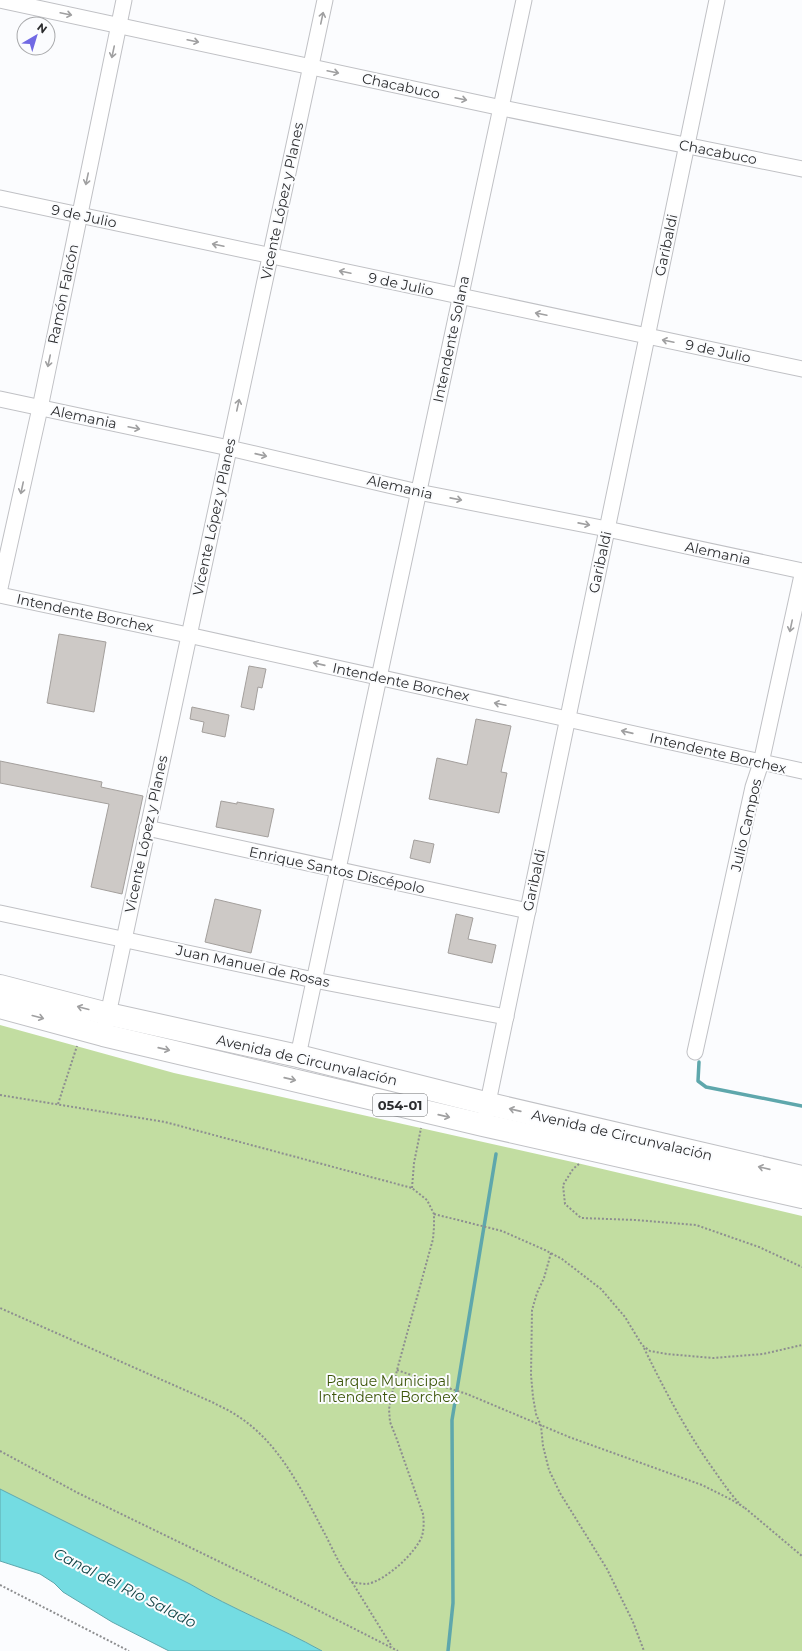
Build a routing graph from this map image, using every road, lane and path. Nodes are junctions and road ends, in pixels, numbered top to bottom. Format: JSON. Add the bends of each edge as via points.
{"nodes":[{"id":1,"x":0,"y":0,"type":"edge"},
{"id":2,"x":124,"y":0,"type":"edge"},
{"id":3,"x":326,"y":0,"type":"edge"},
{"id":4,"x":524,"y":0,"type":"edge"},
{"id":5,"x":718,"y":0,"type":"edge"},
{"id":6,"x":119,"y":26,"type":"junction"},
{"id":7,"x":311,"y":67,"type":"junction"},
{"id":8,"x":502,"y":108,"type":"junction"},
{"id":9,"x":687,"y":146,"type":"junction"},
{"id":10,"x":802,"y":169,"type":"edge"},
{"id":11,"x":0,"y":198,"type":"edge"},
{"id":12,"x":80,"y":215,"type":"junction"},
{"id":13,"x":270,"y":256,"type":"junction"},
{"id":14,"x":461,"y":296,"type":"junction"},
{"id":15,"x":647,"y":336,"type":"junction"},
{"id":16,"x":802,"y":369,"type":"edge"},
{"id":17,"x":0,"y":399,"type":"edge"},
{"id":18,"x":40,"y":408,"type":"junction"},
{"id":19,"x":229,"y":448,"type":"junction"},
{"id":20,"x":418,"y":492,"type":"junction"},
{"id":21,"x":607,"y":529,"type":"junction"},
{"id":22,"x":802,"y":571,"type":"edge"},
{"id":23,"x":802,"y":574,"type":"edge"},
{"id":24,"x":0,"y":588,"type":"edge"},
{"id":25,"x":0,"y":596,"type":"edge"},
{"id":26,"x":188,"y":635,"type":"junction"},
{"id":27,"x":380,"y":678,"type":"junction"},
{"id":28,"x":568,"y":719,"type":"junction"},
{"id":29,"x":762,"y":763,"type":"junction"},
{"id":30,"x":802,"y":771,"type":"edge"},
{"id":31,"x":147,"y":828,"type":"junction"},
{"id":32,"x":337,"y":870,"type":"junction"},
{"id":33,"x":528,"y":912,"type":"junction"},
{"id":34,"x":0,"y":913,"type":"edge"},
{"id":35,"x":124,"y":939,"type":"junction"},
{"id":36,"x":314,"y":980,"type":"junction"},
{"id":37,"x":0,"y":986,"type":"edge"},
{"id":38,"x":0,"y":1007,"type":"edge"},
{"id":39,"x":108,"y":1014,"type":"junction"},
{"id":40,"x":506,"y":1017,"type":"junction"},
{"id":41,"x":103,"y":1035,"type":"junction"},
{"id":42,"x":79,"y":1040,"type":"dead end"},
{"id":43,"x":695,"y":1052,"type":"dead end"},
{"id":44,"x":298,"y":1056,"type":"junction"},
{"id":45,"x":0,"y":1095,"type":"edge"},
{"id":46,"x":58,"y":1104,"type":"junction"},
{"id":47,"x":488,"y":1104,"type":"junction"},
{"id":48,"x":422,"y":1124,"type":"dead end"},
{"id":49,"x":483,"y":1125,"type":"junction"},
{"id":50,"x":595,"y":1151,"type":"junction"},
{"id":51,"x":802,"y":1177,"type":"edge"},
{"id":52,"x":412,"y":1188,"type":"junction"},
{"id":53,"x":802,"y":1196,"type":"edge"},
{"id":54,"x":434,"y":1214,"type":"junction"},
{"id":55,"x":551,"y":1253,"type":"junction"},
{"id":56,"x":802,"y":1267,"type":"edge"},
{"id":57,"x":0,"y":1308,"type":"edge"},
{"id":58,"x":643,"y":1345,"type":"junction"},
{"id":59,"x":802,"y":1346,"type":"edge"},
{"id":60,"x":397,"y":1370,"type":"junction"},
{"id":61,"x":541,"y":1426,"type":"junction"},
{"id":62,"x":0,"y":1451,"type":"edge"},
{"id":63,"x":744,"y":1508,"type":"junction"},
{"id":64,"x":802,"y":1556,"type":"edge"},
{"id":65,"x":352,"y":1582,"type":"junction"},
{"id":66,"x":0,"y":1585,"type":"edge"},
{"id":67,"x":392,"y":1648,"type":"junction"},
{"id":68,"x":129,"y":1651,"type":"edge"},
{"id":69,"x":398,"y":1651,"type":"edge"},
{"id":70,"x":644,"y":1651,"type":"edge"}],
"edges":[{"from":1,"to":6,"type":"street","name":"Chacabuco","one_way":true},
{"from":2,"to":6,"type":"street","name":"Ramón Falcón"},
{"from":7,"to":3,"type":"street","name":"Vicente López y Planes","one_way":true},
{"from":4,"to":8,"type":"street","name":"Intendente Solana"},
{"from":5,"to":9,"type":"street","name":"Garibaldi"},
{"from":6,"to":7,"type":"street","name":"Chacabuco","one_way":true},
{"from":6,"to":12,"type":"street","name":"Ramón Falcón","one_way":true},
{"from":7,"to":8,"type":"street","name":"Chacabuco","one_way":true},
{"from":7,"to":13,"type":"street","name":"Vicente López y Planes"},
{"from":8,"to":9,"type":"street","name":"Chacabuco"},
{"from":8,"to":14,"type":"street","name":"Intendente Solana"},
{"from":9,"to":10,"type":"street","name":"Chacabuco"},
{"from":9,"to":15,"type":"street","name":"Garibaldi"},
{"from":11,"to":12,"type":"street","name":"9 de Julio"},
{"from":13,"to":12,"type":"street","name":"9 de Julio","one_way":true},
{"from":12,"to":18,"type":"street","name":"Ramón Falcón","one_way":true},
{"from":14,"to":13,"type":"street","name":"9 de Julio","one_way":true},
{"from":19,"to":13,"type":"street","name":"Vicente López y Planes","one_way":true},
{"from":15,"to":14,"type":"street","name":"9 de Julio","one_way":true},
{"from":14,"to":20,"type":"street","name":"Intendente Solana"},
{"from":16,"to":15,"type":"street","name":"9 de Julio","one_way":true},
{"from":15,"to":21,"type":"street","name":"Garibaldi"},
{"from":17,"to":18,"type":"street","name":"Alemania"},
{"from":18,"to":19,"type":"street","name":"Alemania","one_way":true},
{"from":18,"to":24,"type":"street","name":"Ramón Falcón","one_way":true},
{"from":19,"to":20,"type":"street","name":"Alemania","one_way":true},
{"from":19,"to":26,"type":"street","name":"Vicente López y Planes"},
{"from":20,"to":21,"type":"street","name":"Alemania","one_way":true},
{"from":20,"to":27,"type":"street","name":"Intendente Solana"},
{"from":21,"to":22,"type":"street","name":"Alemania"},
{"from":21,"to":28,"type":"street","name":"Garibaldi"},
{"from":23,"to":29,"type":"street","name":"Julio Campos","one_way":true},
{"from":25,"to":26,"type":"street","name":"Intendente Borchex"},
{"from":27,"to":26,"type":"street","name":"Intendente Borchex","one_way":true},
{"from":26,"to":31,"type":"street","name":"Vicente López y Planes"},
{"from":28,"to":27,"type":"street","name":"Intendente Borchex","one_way":true},
{"from":27,"to":32,"type":"street","name":"Intendente Solana"},
{"from":29,"to":28,"type":"street","name":"Intendente Borchex","one_way":true},
{"from":28,"to":33,"type":"street","name":"Garibaldi"},
{"from":29,"to":30,"type":"street","name":"Intendente Borchex"},
{"from":29,"to":43,"type":"street","name":"Julio Campos","via":[[753,787]]},
{"from":31,"to":32,"type":"street","name":"Enrique Santos Discépolo"},
{"from":31,"to":35,"type":"street","name":"Vicente López y Planes"},
{"from":32,"to":33,"type":"street","name":"Enrique Santos Discépolo"},
{"from":32,"to":36,"type":"street","name":"Intendente Solana"},
{"from":33,"to":40,"type":"street","name":"Garibaldi"},
{"from":34,"to":35,"type":"street","name":"Juan Manuel de Rosas"},
{"from":35,"to":36,"type":"street","name":"Juan Manuel de Rosas"},
{"from":35,"to":39,"type":"street","name":"Vicente López y Planes"},
{"from":36,"to":40,"type":"street","name":"Juan Manuel de Rosas"},
{"from":36,"to":44,"type":"street","name":"Intendente Solana"},
{"from":39,"to":37,"type":"highway","name":"Avenida de Circunvalación","number":"054-01","one_way":true},
{"from":38,"to":41,"type":"highway","name":"Avenida de Circunvalación","number":"054-01","one_way":true},
{"from":39,"to":41,"type":"street","name":"Vicente López y Planes"},
{"from":39,"to":44,"type":"highway","name":"Avenida de Circunvalación","number":"054-01"},
{"from":40,"to":47,"type":"street","name":"Garibaldi"},
{"from":41,"to":49,"type":"highway","name":"Avenida de Circunvalación","number":"054-01","one_way":true},
{"from":42,"to":46,"type":"path"},
{"from":44,"to":47,"type":"highway","name":"Avenida de Circunvalación","number":"054-01"},
{"from":45,"to":46,"type":"path"},
{"from":46,"to":52,"type":"path","via":[[165,1122]]},
{"from":47,"to":49,"type":"street","name":"Garibaldi"},
{"from":51,"to":47,"type":"highway","name":"Avenida de Circunvalación","number":"054-01","one_way":true},
{"from":48,"to":52,"type":"path"},
{"from":49,"to":50,"type":"highway","name":"Avenida de Circunvalación","number":"054-01"},
{"from":50,"to":53,"type":"highway","name":"Avenida de Circunvalación","number":"054-01"},
{"from":50,"to":56,"type":"path","via":[[574,1169],[563,1185],[565,1204],[581,1218],[696,1225],[759,1247]]},
{"from":52,"to":54,"type":"path","via":[[427,1200]]},
{"from":54,"to":55,"type":"path","via":[[516,1236]]},
{"from":54,"to":60,"type":"path","via":[[432,1239]]},
{"from":55,"to":58,"type":"path","via":[[601,1289],[625,1317]]},
{"from":55,"to":61,"type":"path","via":[[532,1310],[531,1375],[533,1396]]},
{"from":57,"to":65,"type":"path","via":[[236,1415],[260,1434],[278,1454]]},
{"from":58,"to":59,"type":"path","via":[[650,1350],[667,1354],[713,1358],[763,1354]]},
{"from":58,"to":63,"type":"path","via":[[685,1426],[722,1481]]},
{"from":60,"to":61,"type":"path","via":[[467,1394]]},
{"from":60,"to":65,"type":"path","via":[[389,1409],[390,1422],[424,1514],[423,1531],[411,1554],[390,1572],[367,1584]]},
{"from":61,"to":63,"type":"path","via":[[702,1485]]},
{"from":61,"to":70,"type":"path","via":[[549,1470],[560,1493],[607,1569]]},
{"from":62,"to":67,"type":"path","via":[[78,1493]]},
{"from":63,"to":64,"type":"path"},
{"from":65,"to":67,"type":"path"},
{"from":66,"to":68,"type":"path"},
{"from":67,"to":69,"type":"path"}]}
